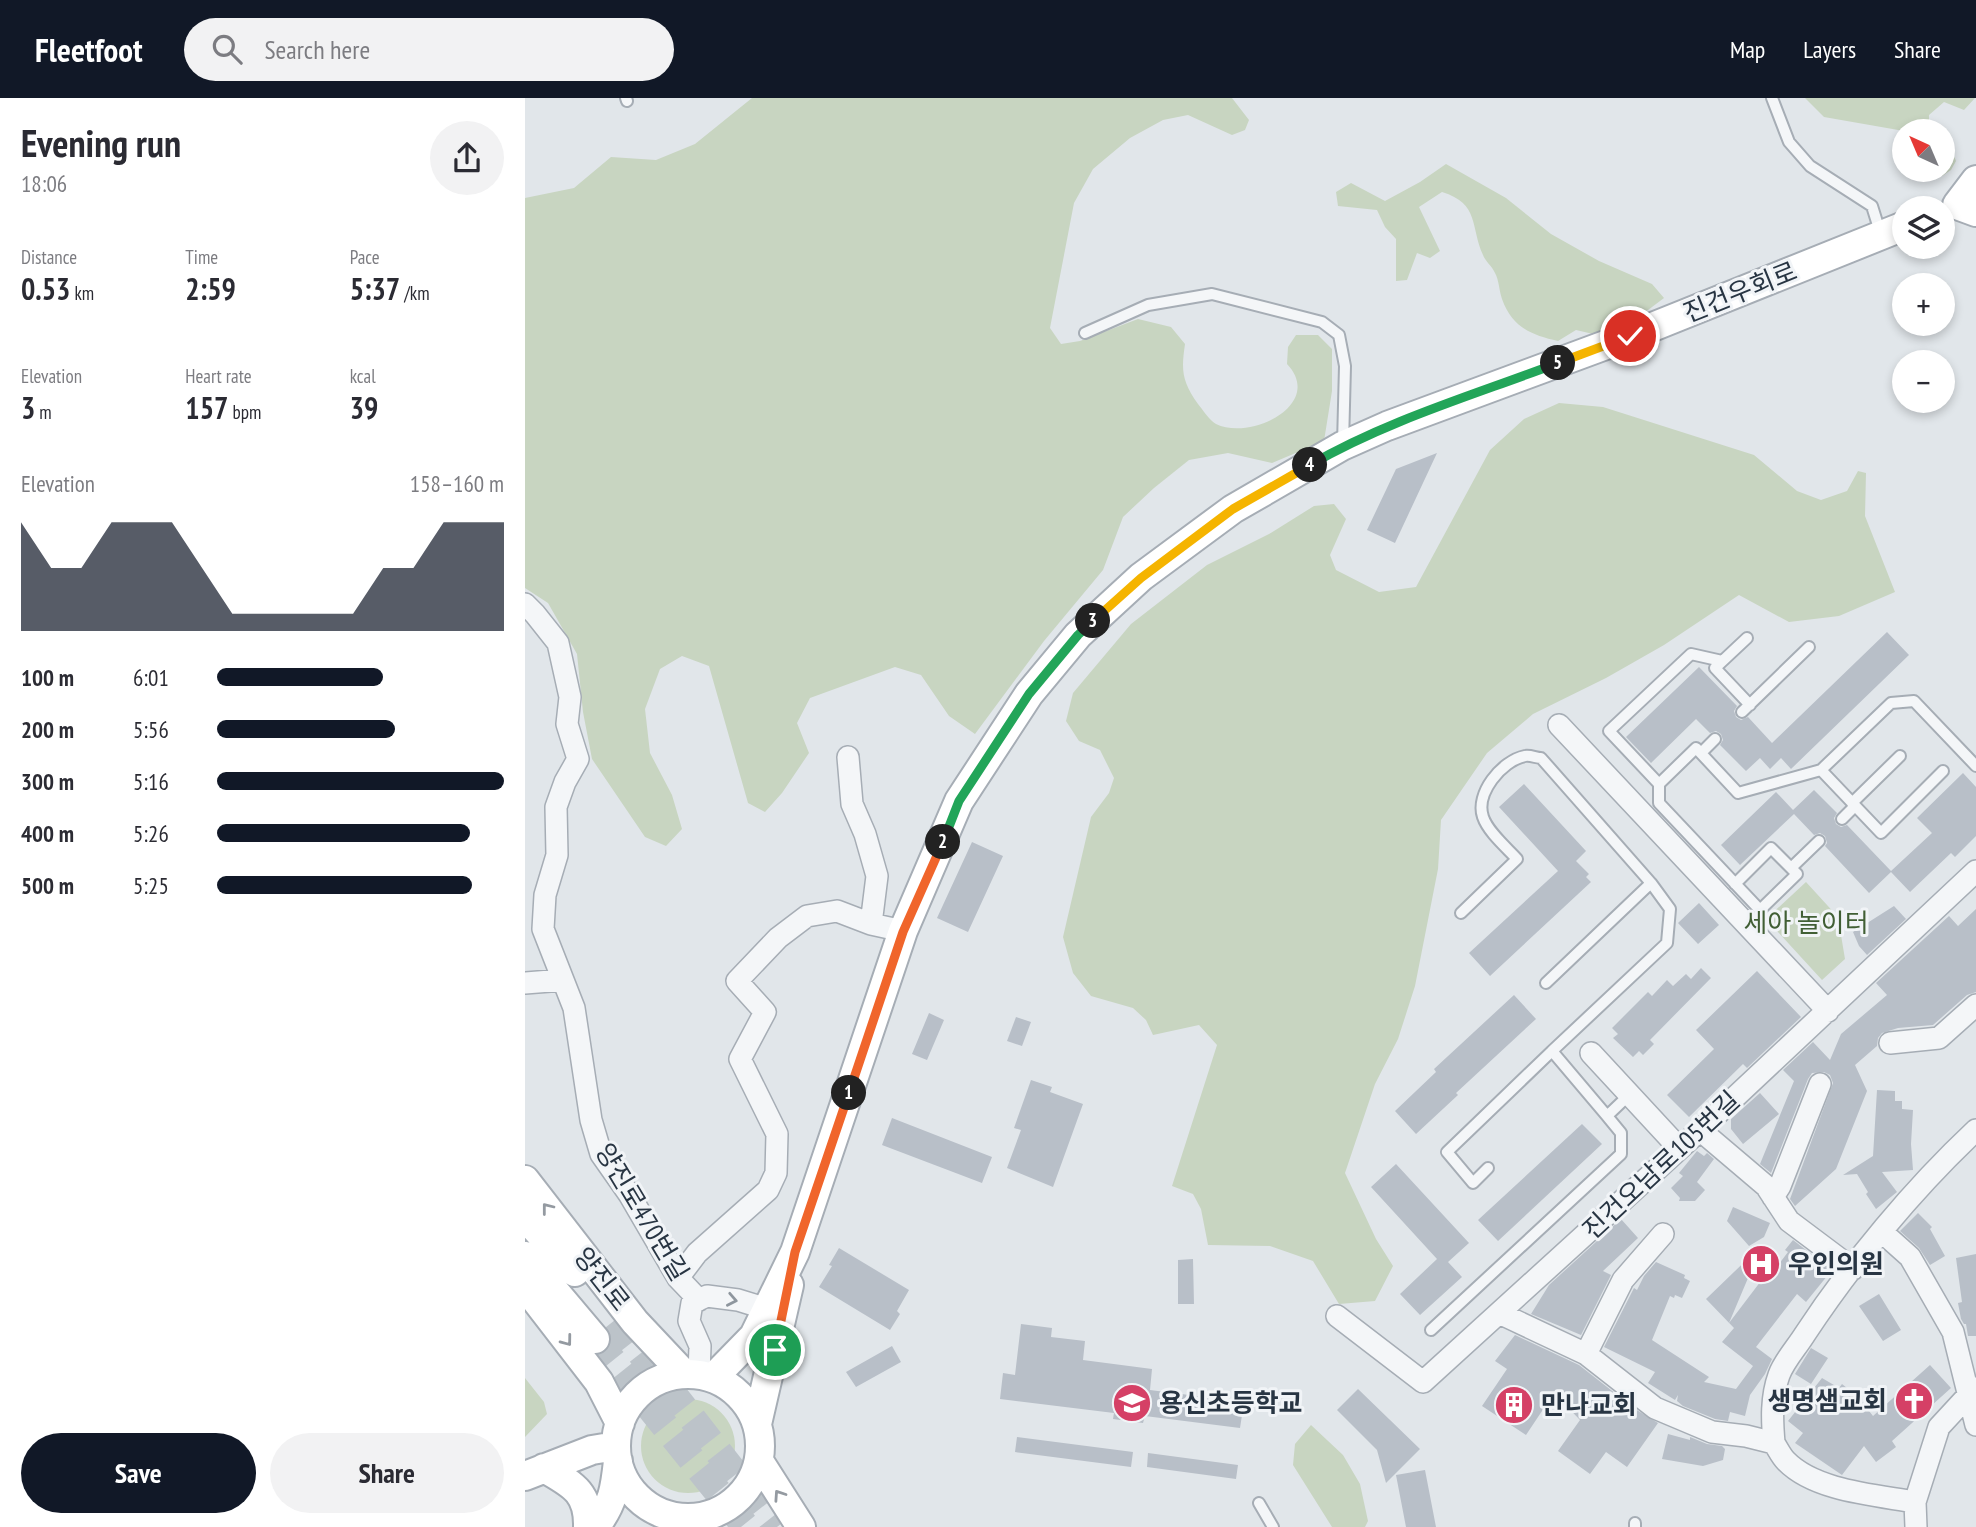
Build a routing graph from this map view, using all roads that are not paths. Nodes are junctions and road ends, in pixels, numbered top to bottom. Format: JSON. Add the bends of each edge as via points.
{"nodes":[{"id":1,"x":1772,"y":98,"type":"edge"},
{"id":2,"x":1976,"y":180,"type":"edge"},
{"id":3,"x":1963,"y":206,"type":"edge"},
{"id":4,"x":1892,"y":230,"type":"edge"},
{"id":5,"x":1085,"y":333,"type":"dead end"},
{"id":6,"x":1342,"y":446,"type":"junction"},
{"id":7,"x":525,"y":604,"type":"edge"},
{"id":8,"x":1747,"y":638,"type":"dead end"},
{"id":9,"x":1809,"y":647,"type":"dead end"},
{"id":10,"x":1722,"y":662,"type":"junction"},
{"id":11,"x":1559,"y":725,"type":"dead end"},
{"id":12,"x":1715,"y":739,"type":"dead end"},
{"id":13,"x":1700,"y":753,"type":"junction"},
{"id":14,"x":1900,"y":756,"type":"dead end"},
{"id":15,"x":848,"y":757,"type":"dead end"},
{"id":16,"x":1976,"y":766,"type":"edge"},
{"id":17,"x":1821,"y":770,"type":"junction"},
{"id":18,"x":1943,"y":771,"type":"dead end"},
{"id":19,"x":1659,"y":784,"type":"junction"},
{"id":20,"x":1853,"y":804,"type":"junction"},
{"id":21,"x":1842,"y":819,"type":"dead end"},
{"id":22,"x":1819,"y":841,"type":"dead end"},
{"id":23,"x":1791,"y":869,"type":"junction"},
{"id":24,"x":1976,"y":871,"type":"edge"},
{"id":25,"x":1651,"y":883,"type":"junction"},
{"id":26,"x":1735,"y":884,"type":"junction"},
{"id":27,"x":1461,"y":913,"type":"dead end"},
{"id":28,"x":871,"y":924,"type":"junction"},
{"id":29,"x":903,"y":932,"type":"junction"},
{"id":30,"x":563,"y":979,"type":"junction"},
{"id":31,"x":525,"y":983,"type":"edge"},
{"id":32,"x":1546,"y":984,"type":"dead end"},
{"id":33,"x":1976,"y":1005,"type":"edge"},
{"id":34,"x":1828,"y":1011,"type":"junction"},
{"id":35,"x":1890,"y":1043,"type":"dead end"},
{"id":36,"x":1552,"y":1051,"type":"junction"},
{"id":37,"x":1591,"y":1053,"type":"dead end"},
{"id":38,"x":1821,"y":1084,"type":"dead end"},
{"id":39,"x":1629,"y":1095,"type":"junction"},
{"id":40,"x":1607,"y":1116,"type":"junction"},
{"id":41,"x":1700,"y":1130,"type":"junction"},
{"id":42,"x":1976,"y":1130,"type":"edge"},
{"id":43,"x":1679,"y":1148,"type":"junction"},
{"id":44,"x":1488,"y":1168,"type":"dead end"},
{"id":45,"x":525,"y":1180,"type":"edge"},
{"id":46,"x":1773,"y":1197,"type":"junction"},
{"id":47,"x":525,"y":1217,"type":"edge"},
{"id":48,"x":1882,"y":1233,"type":"junction"},
{"id":49,"x":1663,"y":1234,"type":"dead end"},
{"id":50,"x":795,"y":1252,"type":"junction"},
{"id":51,"x":525,"y":1256,"type":"edge"},
{"id":52,"x":1853,"y":1269,"type":"junction"},
{"id":53,"x":678,"y":1278,"type":"junction"},
{"id":54,"x":525,"y":1286,"type":"edge"},
{"id":55,"x":699,"y":1300,"type":"junction"},
{"id":56,"x":767,"y":1309,"type":"junction"},
{"id":57,"x":1499,"y":1313,"type":"junction"},
{"id":58,"x":1337,"y":1316,"type":"dead end"},
{"id":59,"x":1431,"y":1330,"type":"dead end"},
{"id":60,"x":1586,"y":1354,"type":"junction"},
{"id":61,"x":698,"y":1375,"type":"junction"},
{"id":62,"x":1972,"y":1390,"type":"edge"},
{"id":63,"x":757,"y":1424,"type":"junction"},
{"id":64,"x":1976,"y":1425,"type":"edge"},
{"id":65,"x":618,"y":1443,"type":"junction"},
{"id":66,"x":1774,"y":1443,"type":"junction"},
{"id":67,"x":759,"y":1461,"type":"junction"},
{"id":68,"x":534,"y":1472,"type":"edge"},
{"id":69,"x":1915,"y":1502,"type":"junction"},
{"id":70,"x":1259,"y":1503,"type":"dead end"},
{"id":71,"x":687,"y":1522,"type":"edge"},
{"id":72,"x":588,"y":1527,"type":"edge"},
{"id":73,"x":595,"y":1527,"type":"edge"},
{"id":74,"x":801,"y":1527,"type":"edge"},
{"id":75,"x":1273,"y":1527,"type":"edge"},
{"id":76,"x":1916,"y":1527,"type":"edge"}],
"edges":[{"from":1,"to":4,"type":"lane","via":[[1789,142],[1810,166],[1872,206]]},
{"from":2,"to":3,"type":"street"},
{"from":4,"to":6,"type":"street","name":"진건우회로"},
{"from":5,"to":6,"type":"lane","via":[[1148,305],[1212,294],[1322,322],[1339,335],[1345,366]]},
{"from":6,"to":29,"type":"street","name":"진건우회로","via":[[1233,509],[1141,578],[1078,635],[1029,694],[959,801]]},
{"from":7,"to":30,"type":"street","name":"양진로470번길","via":[[558,643],[570,696],[567,724],[578,760],[556,807],[557,855],[545,895],[543,929]]},
{"from":8,"to":10,"type":"lane"},
{"from":9,"to":10,"type":"lane","via":[[1746,708],[1715,668]]},
{"from":10,"to":19,"type":"lane","via":[[1691,654],[1609,731]]},
{"from":11,"to":34,"type":"street"},
{"from":12,"to":13,"type":"lane"},
{"from":13,"to":17,"type":"lane","via":[[1738,793]]},
{"from":13,"to":19,"type":"lane","via":[[1696,748]]},
{"from":14,"to":20,"type":"lane"},
{"from":15,"to":28,"type":"street","via":[[852,804],[877,876]]},
{"from":16,"to":17,"type":"lane","via":[[1914,702],[1891,703]]},
{"from":17,"to":20,"type":"lane"},
{"from":18,"to":20,"type":"lane","via":[[1881,833]]},
{"from":19,"to":26,"type":"lane","via":[[1659,803]]},
{"from":20,"to":21,"type":"lane"},
{"from":22,"to":23,"type":"lane"},
{"from":23,"to":26,"type":"lane","via":[[1771,848]]},
{"from":23,"to":26,"type":"lane","via":[[1797,874],[1760,910]]},
{"from":24,"to":34,"type":"street","name":"진건오남로105번길"},
{"from":25,"to":27,"type":"lane","via":[[1541,758],[1526,756],[1489,782],[1480,806],[1484,821],[1517,859]]},
{"from":25,"to":32,"type":"lane"},
{"from":25,"to":36,"type":"lane","via":[[1670,909],[1667,943]]},
{"from":28,"to":29,"type":"street"},
{"from":28,"to":53,"type":"street","via":[[837,911],[807,916],[778,938],[737,981],[765,1012],[740,1059],[778,1134],[776,1173],[768,1190],[697,1253]]},
{"from":29,"to":50,"type":"street","name":"진건우회로"},
{"from":30,"to":31,"type":"street"},
{"from":30,"to":53,"type":"street","name":"양진로470번길","via":[[574,1008],[591,1120],[601,1154]]},
{"from":33,"to":35,"type":"street","via":[[1939,1038]]},
{"from":34,"to":41,"type":"street","name":"진건오남로105번길"},
{"from":36,"to":40,"type":"lane"},
{"from":36,"to":44,"type":"lane","via":[[1447,1152],[1473,1182]]},
{"from":37,"to":39,"type":"street"},
{"from":38,"to":46,"type":"street"},
{"from":39,"to":40,"type":"lane"},
{"from":39,"to":43,"type":"street"},
{"from":40,"to":59,"type":"lane","via":[[1621,1133],[1621,1154]]},
{"from":41,"to":43,"type":"street","name":"진건오남로105번길"},
{"from":41,"to":46,"type":"street"},
{"from":42,"to":48,"type":"street"},
{"from":43,"to":57,"type":"street","name":"진건오남로105번길"},
{"from":61,"to":45,"type":"street","name":"양진로","one_way":true,"via":[[635,1322]]},
{"from":46,"to":52,"type":"street","via":[[1789,1221]]},
{"from":47,"to":51,"type":"street","via":[[564,1259],[605,1330]]},
{"from":48,"to":52,"type":"street"},
{"from":48,"to":62,"type":"street","via":[[1910,1258],[1953,1332]]},
{"from":49,"to":60,"type":"street","via":[[1623,1280]]},
{"from":50,"to":56,"type":"street","name":"진건우회로"},
{"from":50,"to":63,"type":"street","name":"진건우회로"},
{"from":52,"to":66,"type":"street","via":[[1780,1374],[1771,1414]]},
{"from":53,"to":55,"type":"street","name":"양진로470번길"},
{"from":54,"to":65,"type":"street","one_way":true,"via":[[599,1382]]},
{"from":55,"to":56,"type":"street","one_way":true,"via":[[707,1296],[738,1300]]},
{"from":55,"to":61,"type":"street","via":[[692,1303],[688,1321],[700,1346]]},
{"from":56,"to":61,"type":"street","name":"진건우회로","via":[[740,1353]]},
{"from":57,"to":58,"type":"street","name":"진건오남로105번길","via":[[1423,1382]]},
{"from":57,"to":60,"type":"street"},
{"from":60,"to":66,"type":"street","via":[[1655,1408],[1711,1432]]},
{"from":61,"to":63,"type":"street","via":[[728,1385],[751,1409]]},
{"from":61,"to":65,"type":"street","via":[[663,1378],[644,1388],[630,1404]]},
{"from":62,"to":64,"type":"street"},
{"from":62,"to":69,"type":"street","via":[[1939,1427]]},
{"from":63,"to":67,"type":"street"},
{"from":65,"to":68,"type":"street"},
{"from":65,"to":71,"type":"street","via":[[625,1479],[636,1495],[653,1508]]},
{"from":65,"to":73,"type":"street","via":[[615,1489],[608,1510]]},
{"from":66,"to":69,"type":"street","via":[[1787,1462],[1810,1478],[1845,1490]]},
{"from":67,"to":71,"type":"street","via":[[737,1499]]},
{"from":74,"to":67,"type":"street","one_way":true},
{"from":68,"to":72,"type":"street","via":[[577,1488],[584,1498]]},
{"from":69,"to":76,"type":"street"},
{"from":70,"to":75,"type":"lane"}]}
